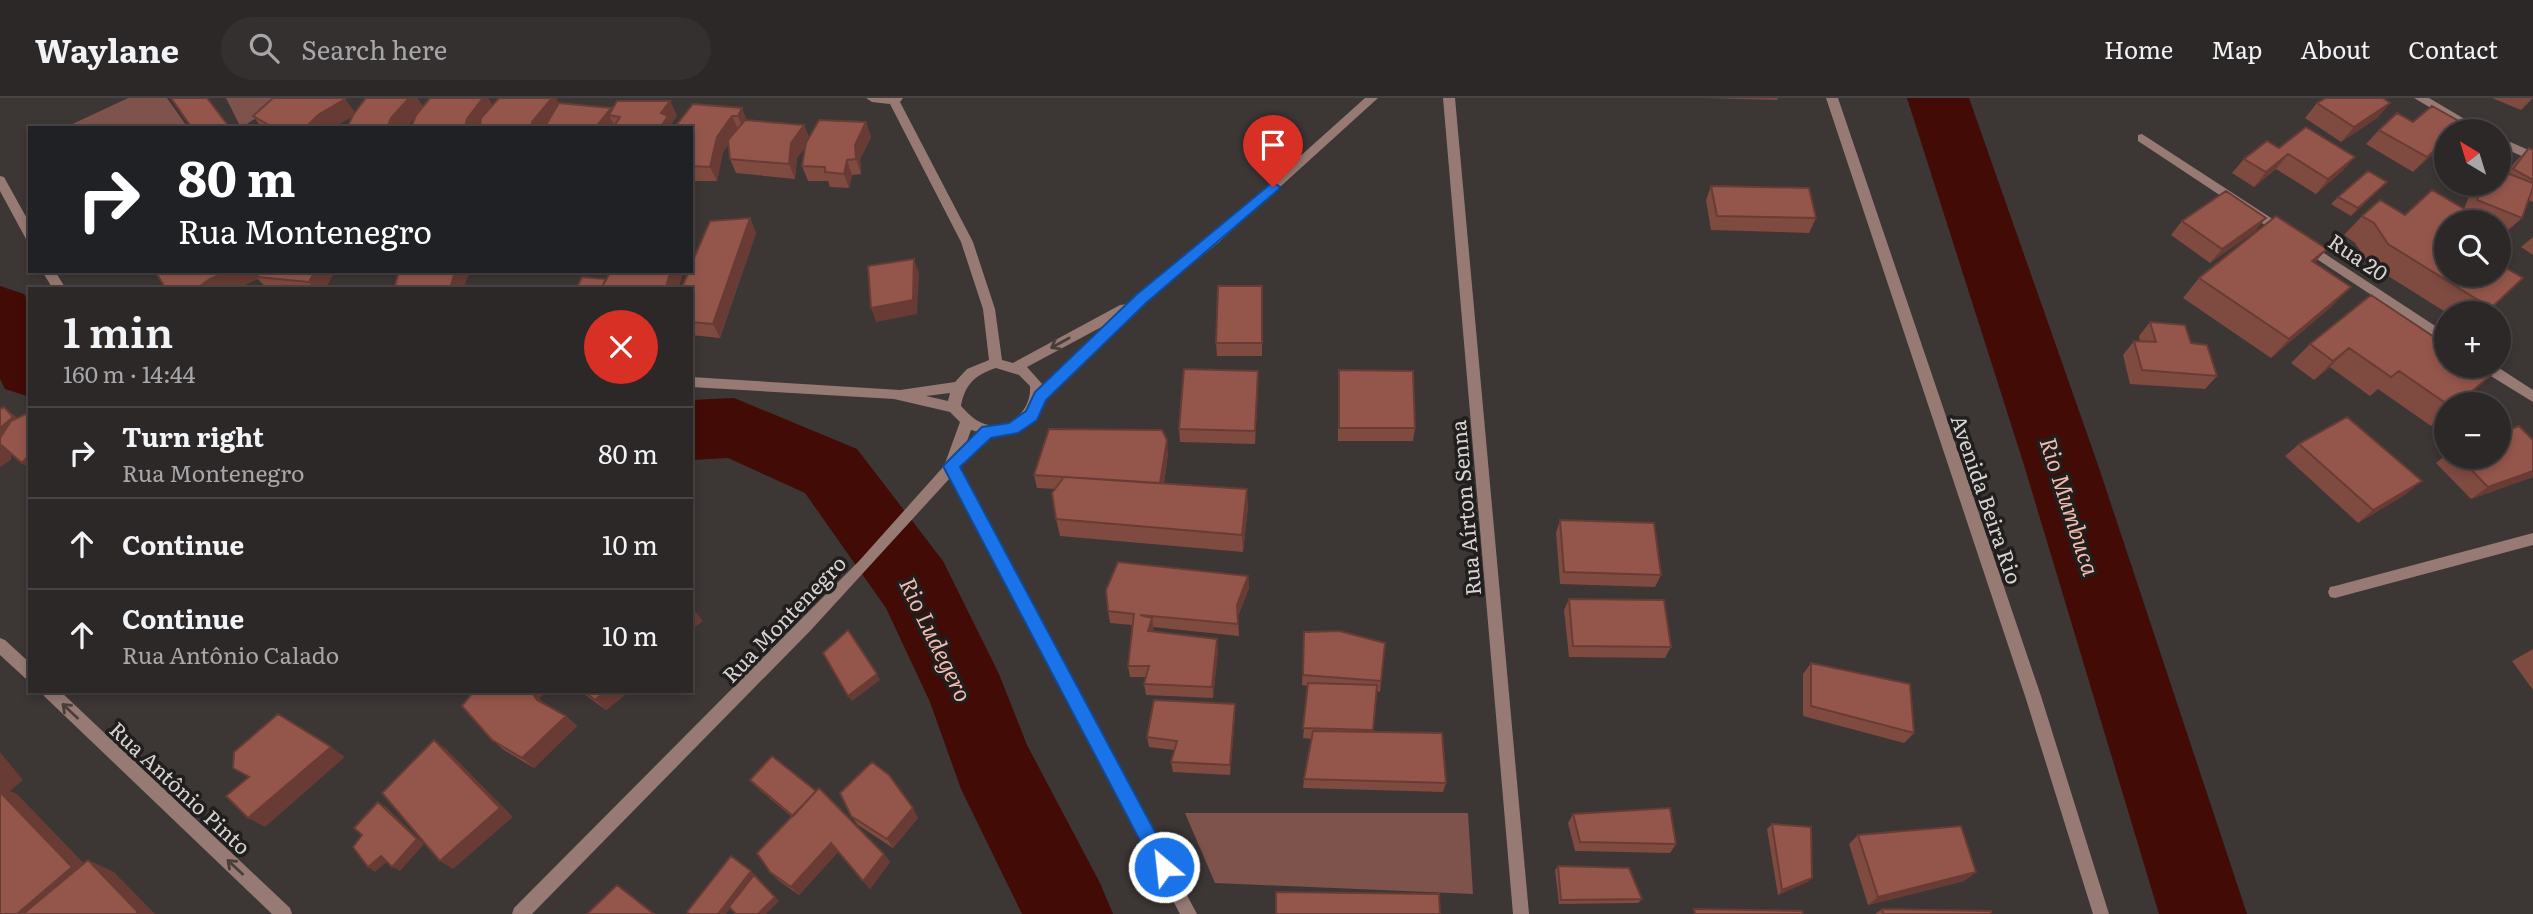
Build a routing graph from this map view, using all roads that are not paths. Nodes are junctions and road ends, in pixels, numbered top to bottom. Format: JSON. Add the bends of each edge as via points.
{"nodes":[{"id":1,"x":872,"y":98,"type":"edge"},
{"id":2,"x":1372,"y":98,"type":"edge"},
{"id":3,"x":1449,"y":98,"type":"edge"},
{"id":4,"x":1832,"y":98,"type":"edge"},
{"id":5,"x":2420,"y":98,"type":"edge"},
{"id":6,"x":896,"y":99,"type":"edge"},
{"id":7,"x":2458,"y":119,"type":"edge"},
{"id":8,"x":2142,"y":138,"type":"dead end"},
{"id":9,"x":2511,"y":147,"type":"edge"},
{"id":10,"x":2533,"y":158,"type":"edge"},
{"id":11,"x":0,"y":180,"type":"edge"},
{"id":12,"x":28,"y":232,"type":"edge"},
{"id":13,"x":1141,"y":299,"type":"junction"},
{"id":14,"x":2434,"y":331,"type":"edge"},
{"id":15,"x":996,"y":363,"type":"junction"},
{"id":16,"x":1018,"y":366,"type":"junction"},
{"id":17,"x":2504,"y":378,"type":"edge"},
{"id":18,"x":693,"y":382,"type":"edge"},
{"id":19,"x":957,"y":387,"type":"junction"},
{"id":20,"x":894,"y":394,"type":"junction"},
{"id":21,"x":1040,"y":396,"type":"junction"},
{"id":22,"x":2533,"y":397,"type":"edge"},
{"id":23,"x":954,"y":408,"type":"junction"},
{"id":24,"x":966,"y":424,"type":"junction"},
{"id":25,"x":987,"y":432,"type":"junction"},
{"id":26,"x":951,"y":466,"type":"junction"},
{"id":27,"x":2533,"y":539,"type":"edge"},
{"id":28,"x":2335,"y":592,"type":"dead end"},
{"id":29,"x":0,"y":645,"type":"edge"},
{"id":30,"x":28,"y":671,"type":"edge"},
{"id":31,"x":51,"y":693,"type":"edge"},
{"id":32,"x":284,"y":914,"type":"edge"},
{"id":33,"x":520,"y":914,"type":"edge"},
{"id":34,"x":1189,"y":914,"type":"edge"},
{"id":35,"x":1521,"y":914,"type":"edge"},
{"id":36,"x":2101,"y":914,"type":"edge"}],
"edges":[{"from":1,"to":6,"type":"street"},
{"from":2,"to":13,"type":"street"},
{"from":3,"to":35,"type":"street","name":"Rua Aírton Senna"},
{"from":4,"to":36,"type":"street","name":"Avenida Beira Rio","via":[[2033,696]]},
{"from":5,"to":7,"type":"street"},
{"from":6,"to":15,"type":"street","via":[[967,242],[989,309]]},
{"from":8,"to":14,"type":"street","name":"Rua 20"},
{"from":9,"to":10,"type":"street"},
{"from":11,"to":12,"type":"street"},
{"from":13,"to":16,"type":"street","one_way":true},
{"from":13,"to":21,"type":"street"},
{"from":15,"to":16,"type":"street"},
{"from":15,"to":19,"type":"street","via":[[972,371]]},
{"from":16,"to":21,"type":"street","via":[[1035,378]]},
{"from":17,"to":22,"type":"street"},
{"from":18,"to":20,"type":"street"},
{"from":19,"to":20,"type":"street"},
{"from":19,"to":23,"type":"street"},
{"from":20,"to":23,"type":"street"},
{"from":21,"to":25,"type":"street","via":[[1032,415],[1012,428]]},
{"from":23,"to":24,"type":"street"},
{"from":24,"to":25,"type":"street"},
{"from":24,"to":26,"type":"street","name":"Rua Montenegro"},
{"from":25,"to":26,"type":"street","name":"Rua Montenegro"},
{"from":26,"to":33,"type":"street","name":"Rua Montenegro","via":[[846,585]]},
{"from":26,"to":34,"type":"street"},
{"from":27,"to":28,"type":"street"},
{"from":29,"to":30,"type":"street"},
{"from":32,"to":31,"type":"street","name":"Rua Antônio Pinto","one_way":true}]}
